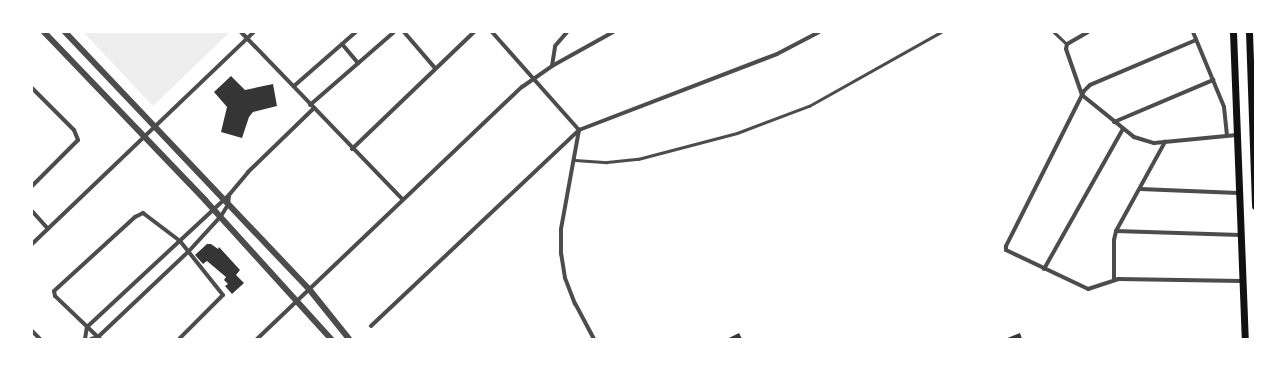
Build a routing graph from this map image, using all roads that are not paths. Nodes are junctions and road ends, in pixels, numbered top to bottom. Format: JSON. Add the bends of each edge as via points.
{"nodes":[{"id":1,"x":44,"y":32,"type":"edge"},
{"id":2,"x":65,"y":32,"type":"edge"},
{"id":3,"x":241,"y":32,"type":"edge"},
{"id":4,"x":254,"y":32,"type":"edge"},
{"id":5,"x":356,"y":32,"type":"edge"},
{"id":6,"x":394,"y":32,"type":"edge"},
{"id":7,"x":404,"y":32,"type":"edge"},
{"id":8,"x":474,"y":32,"type":"edge"},
{"id":9,"x":492,"y":32,"type":"edge"},
{"id":10,"x":567,"y":32,"type":"edge"},
{"id":11,"x":614,"y":32,"type":"edge"},
{"id":12,"x":819,"y":32,"type":"edge"},
{"id":13,"x":941,"y":32,"type":"edge"},
{"id":14,"x":1054,"y":32,"type":"edge"},
{"id":15,"x":1088,"y":32,"type":"edge"},
{"id":16,"x":1192,"y":32,"type":"edge"},
{"id":17,"x":1233,"y":32,"type":"edge"},
{"id":18,"x":1249,"y":32,"type":"edge"},
{"id":19,"x":247,"y":38,"type":"junction"},
{"id":20,"x":1196,"y":40,"type":"junction"},
{"id":21,"x":342,"y":44,"type":"junction"},
{"id":22,"x":1067,"y":44,"type":"junction"},
{"id":23,"x":358,"y":63,"type":"junction"},
{"id":24,"x":552,"y":66,"type":"junction"},
{"id":25,"x":435,"y":68,"type":"junction"},
{"id":26,"x":533,"y":77,"type":"junction"},
{"id":27,"x":1213,"y":80,"type":"junction"},
{"id":28,"x":294,"y":86,"type":"junction"},
{"id":29,"x":32,"y":88,"type":"edge"},
{"id":30,"x":1082,"y":95,"type":"junction"},
{"id":31,"x":310,"y":104,"type":"junction"},
{"id":32,"x":314,"y":108,"type":"junction"},
{"id":33,"x":1114,"y":122,"type":"junction"},
{"id":34,"x":154,"y":126,"type":"junction"},
{"id":35,"x":1123,"y":128,"type":"junction"},
{"id":36,"x":579,"y":130,"type":"junction"},
{"id":37,"x":1226,"y":135,"type":"junction"},
{"id":38,"x":145,"y":136,"type":"junction"},
{"id":39,"x":1238,"y":136,"type":"junction"},
{"id":40,"x":1165,"y":142,"type":"junction"},
{"id":41,"x":352,"y":149,"type":"junction"},
{"id":42,"x":575,"y":160,"type":"junction"},
{"id":43,"x":32,"y":186,"type":"edge"},
{"id":44,"x":1140,"y":189,"type":"junction"},
{"id":45,"x":1238,"y":193,"type":"junction"},
{"id":46,"x":229,"y":195,"type":"junction"},
{"id":47,"x":222,"y":199,"type":"junction"},
{"id":48,"x":403,"y":200,"type":"junction"},
{"id":49,"x":228,"y":205,"type":"junction"},
{"id":50,"x":1255,"y":206,"type":"edge"},
{"id":51,"x":213,"y":208,"type":"junction"},
{"id":52,"x":32,"y":211,"type":"edge"},
{"id":53,"x":221,"y":216,"type":"junction"},
{"id":54,"x":48,"y":229,"type":"junction"},
{"id":55,"x":1116,"y":231,"type":"junction"},
{"id":56,"x":1240,"y":234,"type":"junction"},
{"id":57,"x":180,"y":241,"type":"junction"},
{"id":58,"x":32,"y":244,"type":"edge"},
{"id":59,"x":189,"y":251,"type":"junction"},
{"id":60,"x":1044,"y":269,"type":"junction"},
{"id":61,"x":1114,"y":279,"type":"junction"},
{"id":62,"x":1242,"y":281,"type":"junction"},
{"id":63,"x":309,"y":289,"type":"junction"},
{"id":64,"x":298,"y":300,"type":"junction"},
{"id":65,"x":371,"y":326,"type":"dead end"},
{"id":66,"x":87,"y":327,"type":"junction"},
{"id":67,"x":32,"y":330,"type":"edge"},
{"id":68,"x":99,"y":338,"type":"edge"},
{"id":69,"x":348,"y":338,"type":"edge"},
{"id":70,"x":40,"y":339,"type":"edge"},
{"id":71,"x":85,"y":339,"type":"edge"},
{"id":72,"x":91,"y":339,"type":"edge"},
{"id":73,"x":179,"y":339,"type":"edge"},
{"id":74,"x":257,"y":339,"type":"edge"},
{"id":75,"x":331,"y":339,"type":"edge"},
{"id":76,"x":594,"y":339,"type":"edge"},
{"id":77,"x":1245,"y":339,"type":"edge"}],
"edges":[{"from":1,"to":38,"type":"street"},
{"from":2,"to":34,"type":"street"},
{"from":3,"to":19,"type":"street"},
{"from":4,"to":19,"type":"street"},
{"from":5,"to":21,"type":"street"},
{"from":6,"to":23,"type":"street"},
{"from":7,"to":25,"type":"street"},
{"from":8,"to":25,"type":"street"},
{"from":9,"to":26,"type":"street"},
{"from":10,"to":24,"type":"street","via":[[555,46]]},
{"from":11,"to":24,"type":"street"},
{"from":12,"to":36,"type":"street","via":[[777,54]]},
{"from":13,"to":42,"type":"lane","via":[[809,106],[737,133],[638,159],[607,162]]},
{"from":14,"to":22,"type":"lane"},
{"from":15,"to":22,"type":"street"},
{"from":16,"to":20,"type":"street"},
{"from":17,"to":39,"type":"main road"},
{"from":18,"to":50,"type":"main road"},
{"from":19,"to":28,"type":"street"},
{"from":19,"to":34,"type":"street"},
{"from":20,"to":27,"type":"street"},
{"from":20,"to":30,"type":"street","via":[[1090,85]]},
{"from":21,"to":23,"type":"street"},
{"from":21,"to":28,"type":"street"},
{"from":22,"to":30,"type":"street","via":[[1067,56]]},
{"from":23,"to":31,"type":"street"},
{"from":24,"to":26,"type":"street"},
{"from":25,"to":41,"type":"street"},
{"from":26,"to":36,"type":"street"},
{"from":26,"to":48,"type":"street"},
{"from":27,"to":33,"type":"street"},
{"from":27,"to":37,"type":"street","via":[[1224,107]]},
{"from":28,"to":31,"type":"street"},
{"from":29,"to":43,"type":"street","via":[[74,130],[78,140]]},
{"from":30,"to":33,"type":"street"},
{"from":30,"to":60,"type":"street","via":[[1006,246],[1010,252]]},
{"from":31,"to":32,"type":"street"},
{"from":32,"to":41,"type":"street"},
{"from":32,"to":46,"type":"street","via":[[248,172]]},
{"from":33,"to":35,"type":"street"},
{"from":34,"to":38,"type":"street"},
{"from":34,"to":47,"type":"street"},
{"from":35,"to":40,"type":"street","via":[[1144,141]]},
{"from":35,"to":60,"type":"street"},
{"from":36,"to":42,"type":"street"},
{"from":36,"to":65,"type":"street"},
{"from":37,"to":39,"type":"street"},
{"from":37,"to":40,"type":"street"},
{"from":38,"to":51,"type":"street"},
{"from":38,"to":54,"type":"street"},
{"from":39,"to":45,"type":"main road"},
{"from":40,"to":44,"type":"street"},
{"from":41,"to":48,"type":"street"},
{"from":42,"to":76,"type":"street","via":[[561,229],[561,254],[565,278],[575,304]]},
{"from":44,"to":45,"type":"street"},
{"from":44,"to":55,"type":"street"},
{"from":45,"to":56,"type":"main road"},
{"from":46,"to":47,"type":"street"},
{"from":46,"to":49,"type":"street"},
{"from":47,"to":49,"type":"street"},
{"from":47,"to":51,"type":"street"},
{"from":48,"to":63,"type":"street"},
{"from":49,"to":53,"type":"street"},
{"from":49,"to":63,"type":"street"},
{"from":51,"to":53,"type":"street"},
{"from":51,"to":57,"type":"street"},
{"from":52,"to":54,"type":"street"},
{"from":53,"to":59,"type":"street"},
{"from":53,"to":64,"type":"street"},
{"from":54,"to":58,"type":"street"},
{"from":55,"to":56,"type":"street"},
{"from":55,"to":61,"type":"street"},
{"from":56,"to":62,"type":"main road"},
{"from":57,"to":59,"type":"street"},
{"from":57,"to":66,"type":"street"},
{"from":57,"to":66,"type":"street","via":[[146,214],[139,213],[54,291],[55,296]]},
{"from":59,"to":68,"type":"street"},
{"from":59,"to":73,"type":"street","via":[[223,295]]},
{"from":60,"to":61,"type":"street","via":[[1088,288]]},
{"from":61,"to":62,"type":"street"},
{"from":62,"to":77,"type":"main road"},
{"from":63,"to":64,"type":"street"},
{"from":63,"to":69,"type":"street"},
{"from":64,"to":74,"type":"street"},
{"from":64,"to":75,"type":"street"},
{"from":66,"to":68,"type":"street"},
{"from":66,"to":71,"type":"street"},
{"from":67,"to":70,"type":"street"},
{"from":68,"to":72,"type":"street"}]}
